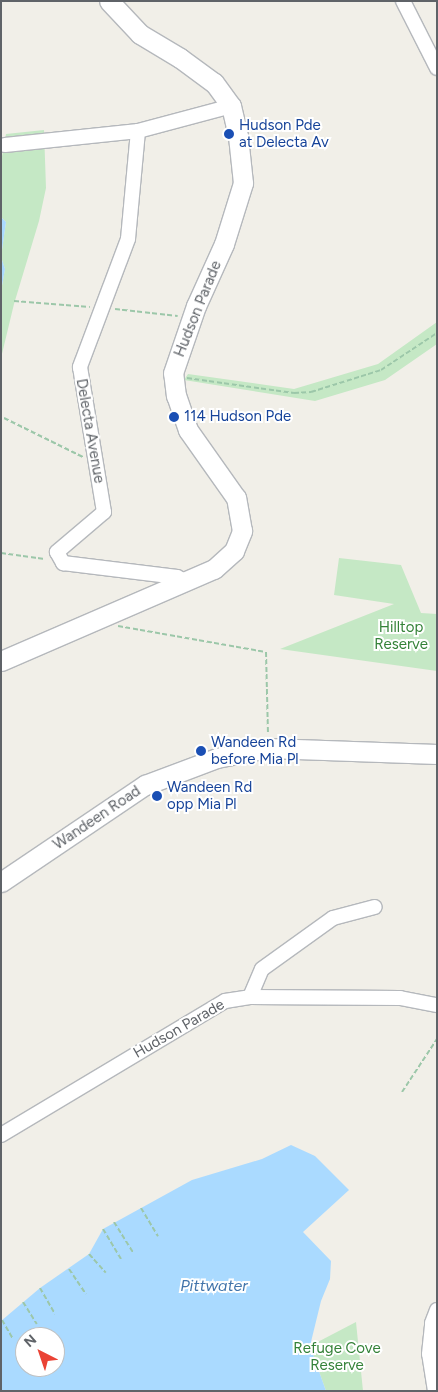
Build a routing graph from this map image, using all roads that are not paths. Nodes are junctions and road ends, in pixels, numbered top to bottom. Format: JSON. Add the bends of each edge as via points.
{"nodes":[{"id":1,"x":109,"y":1,"type":"edge"},
{"id":2,"x":403,"y":1,"type":"edge"},
{"id":3,"x":437,"y":68,"type":"edge"},
{"id":4,"x":231,"y":106,"type":"junction"},
{"id":5,"x":138,"y":131,"type":"junction"},
{"id":6,"x":5,"y":145,"type":"dead end"},
{"id":7,"x":186,"y":582,"type":"junction"},
{"id":8,"x":1,"y":661,"type":"edge"},
{"id":9,"x":437,"y":754,"type":"edge"},
{"id":10,"x":1,"y":882,"type":"edge"},
{"id":11,"x":375,"y":907,"type":"dead end"},
{"id":12,"x":250,"y":997,"type":"junction"},
{"id":13,"x":437,"y":1005,"type":"edge"},
{"id":14,"x":1,"y":1135,"type":"edge"},
{"id":15,"x":437,"y":1310,"type":"edge"},
{"id":16,"x":436,"y":1391,"type":"edge"}],
"edges":[{"from":1,"to":4,"type":"street","name":"Hudson Parade","via":[[140,34],[214,83]]},
{"from":2,"to":3,"type":"street"},
{"from":4,"to":5,"type":"street"},
{"from":4,"to":7,"type":"street","name":"Hudson Parade","via":[[243,183],[224,244],[196,306],[173,373],[176,396],[188,430],[236,498],[242,531],[234,551],[214,569]]},
{"from":5,"to":6,"type":"street"},
{"from":5,"to":7,"type":"street","name":"Delecta Avenue","via":[[128,239],[80,367],[104,512],[58,552],[64,563],[177,577]]},
{"from":7,"to":8,"type":"street","name":"Hudson Parade"},
{"from":9,"to":10,"type":"street","name":"Wandeen Road","via":[[268,748],[217,758],[146,785]]},
{"from":11,"to":12,"type":"street","via":[[333,918],[262,969]]},
{"from":12,"to":13,"type":"street","name":"Hudson Parade","via":[[400,998]]},
{"from":12,"to":14,"type":"street","name":"Hudson Parade","via":[[225,1001]]},
{"from":15,"to":16,"type":"street","via":[[429,1354]]}]}
